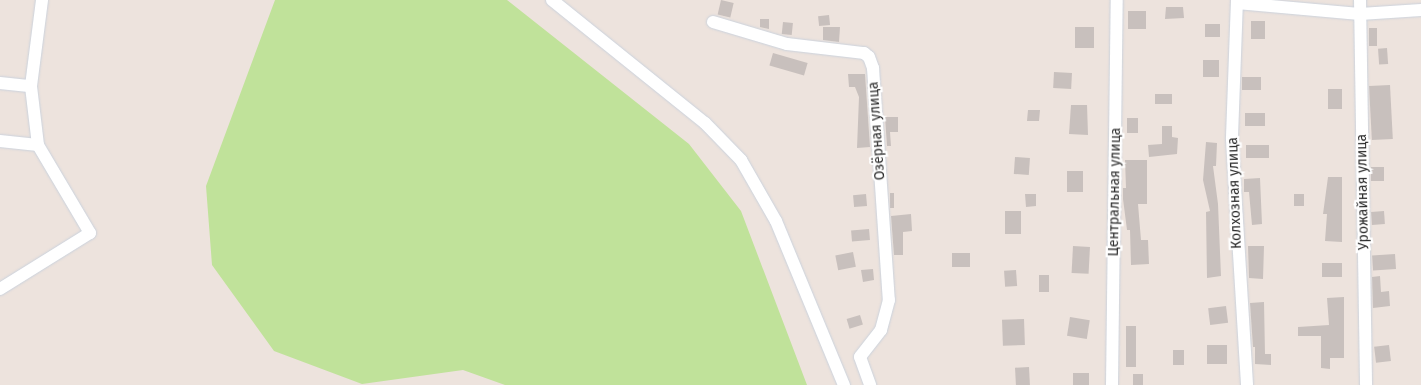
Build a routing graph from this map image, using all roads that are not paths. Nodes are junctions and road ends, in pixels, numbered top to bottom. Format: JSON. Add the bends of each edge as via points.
{"nodes":[{"id":1,"x":42,"y":0,"type":"edge"},
{"id":2,"x":552,"y":0,"type":"edge"},
{"id":3,"x":1117,"y":0,"type":"edge"},
{"id":4,"x":1360,"y":0,"type":"edge"},
{"id":5,"x":1237,"y":2,"type":"edge"},
{"id":6,"x":1421,"y":10,"type":"edge"},
{"id":7,"x":1360,"y":14,"type":"junction"},
{"id":8,"x":713,"y":22,"type":"dead end"},
{"id":9,"x":0,"y":84,"type":"edge"},
{"id":10,"x":31,"y":86,"type":"junction"},
{"id":11,"x":0,"y":141,"type":"edge"},
{"id":12,"x":38,"y":145,"type":"junction"},
{"id":13,"x":0,"y":288,"type":"edge"},
{"id":14,"x":844,"y":385,"type":"edge"},
{"id":15,"x":870,"y":385,"type":"edge"},
{"id":16,"x":1112,"y":385,"type":"edge"},
{"id":17,"x":1247,"y":385,"type":"edge"},
{"id":18,"x":1366,"y":385,"type":"edge"}],
"edges":[{"from":1,"to":10,"type":"street"},
{"from":2,"to":14,"type":"street","via":[[705,123],[741,160],[776,221]]},
{"from":3,"to":16,"type":"street","name":"Центральная улица"},
{"from":4,"to":7,"type":"street","name":"Урожайная улица"},
{"from":5,"to":7,"type":"street"},
{"from":5,"to":17,"type":"street","name":"Колхозная улица","via":[[1232,139]]},
{"from":6,"to":7,"type":"street"},
{"from":7,"to":18,"type":"street","name":"Урожайная улица"},
{"from":8,"to":15,"type":"street","name":"Озёрная улица","via":[[787,44],[864,53],[869,57],[873,68],[889,300],[881,330],[860,357]]},
{"from":9,"to":10,"type":"street"},
{"from":10,"to":12,"type":"street"},
{"from":11,"to":12,"type":"street"},
{"from":12,"to":13,"type":"street","via":[[90,234]]}]}
